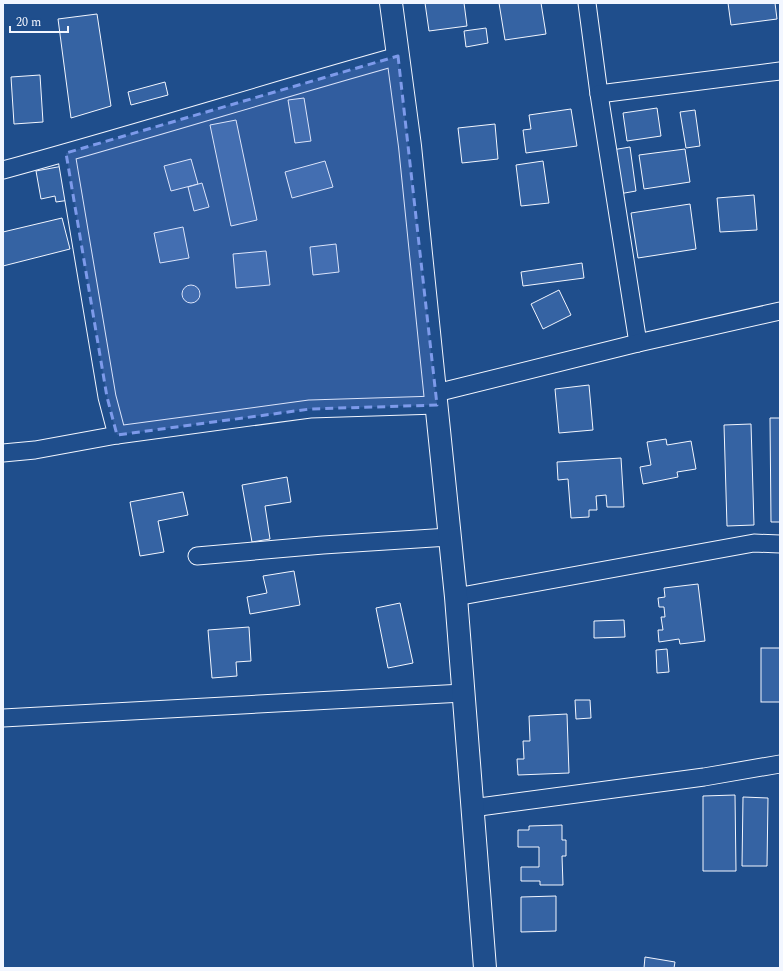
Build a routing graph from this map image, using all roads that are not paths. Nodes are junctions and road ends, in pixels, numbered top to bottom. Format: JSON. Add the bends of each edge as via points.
{"nodes":[{"id":1,"x":391,"y":3,"type":"edge"},
{"id":2,"x":587,"y":3,"type":"edge"},
{"id":3,"x":398,"y":56,"type":"junction"},
{"id":4,"x":780,"y":73,"type":"edge"},
{"id":5,"x":598,"y":94,"type":"junction"},
{"id":6,"x":66,"y":153,"type":"junction"},
{"id":7,"x":3,"y":170,"type":"edge"},
{"id":8,"x":780,"y":311,"type":"edge"},
{"id":9,"x":638,"y":343,"type":"junction"},
{"id":10,"x":436,"y":399,"type":"junction"},
{"id":11,"x":117,"y":435,"type":"junction"},
{"id":12,"x":3,"y":454,"type":"edge"},
{"id":13,"x":449,"y":537,"type":"junction"},
{"id":14,"x":780,"y":544,"type":"edge"},
{"id":15,"x":196,"y":556,"type":"dead end"},
{"id":16,"x":456,"y":597,"type":"junction"},
{"id":17,"x":463,"y":693,"type":"junction"},
{"id":18,"x":3,"y":718,"type":"edge"},
{"id":19,"x":780,"y":764,"type":"edge"},
{"id":20,"x":472,"y":808,"type":"junction"},
{"id":21,"x":486,"y":968,"type":"edge"}],
"edges":[{"from":1,"to":3,"type":"street"},
{"from":2,"to":5,"type":"street"},
{"from":3,"to":6,"type":"street"},
{"from":3,"to":10,"type":"street","via":[[410,146]]},
{"from":4,"to":5,"type":"street"},
{"from":5,"to":9,"type":"street"},
{"from":6,"to":7,"type":"street"},
{"from":6,"to":11,"type":"street","via":[[107,397]]},
{"from":8,"to":9,"type":"street"},
{"from":9,"to":10,"type":"street"},
{"from":10,"to":11,"type":"street","via":[[310,410]]},
{"from":10,"to":13,"type":"street"},
{"from":11,"to":12,"type":"street"},
{"from":13,"to":15,"type":"street"},
{"from":13,"to":16,"type":"street"},
{"from":14,"to":16,"type":"street","via":[[754,543]]},
{"from":16,"to":17,"type":"street"},
{"from":17,"to":18,"type":"street"},
{"from":17,"to":20,"type":"street"},
{"from":19,"to":20,"type":"street"},
{"from":20,"to":21,"type":"street"}]}
